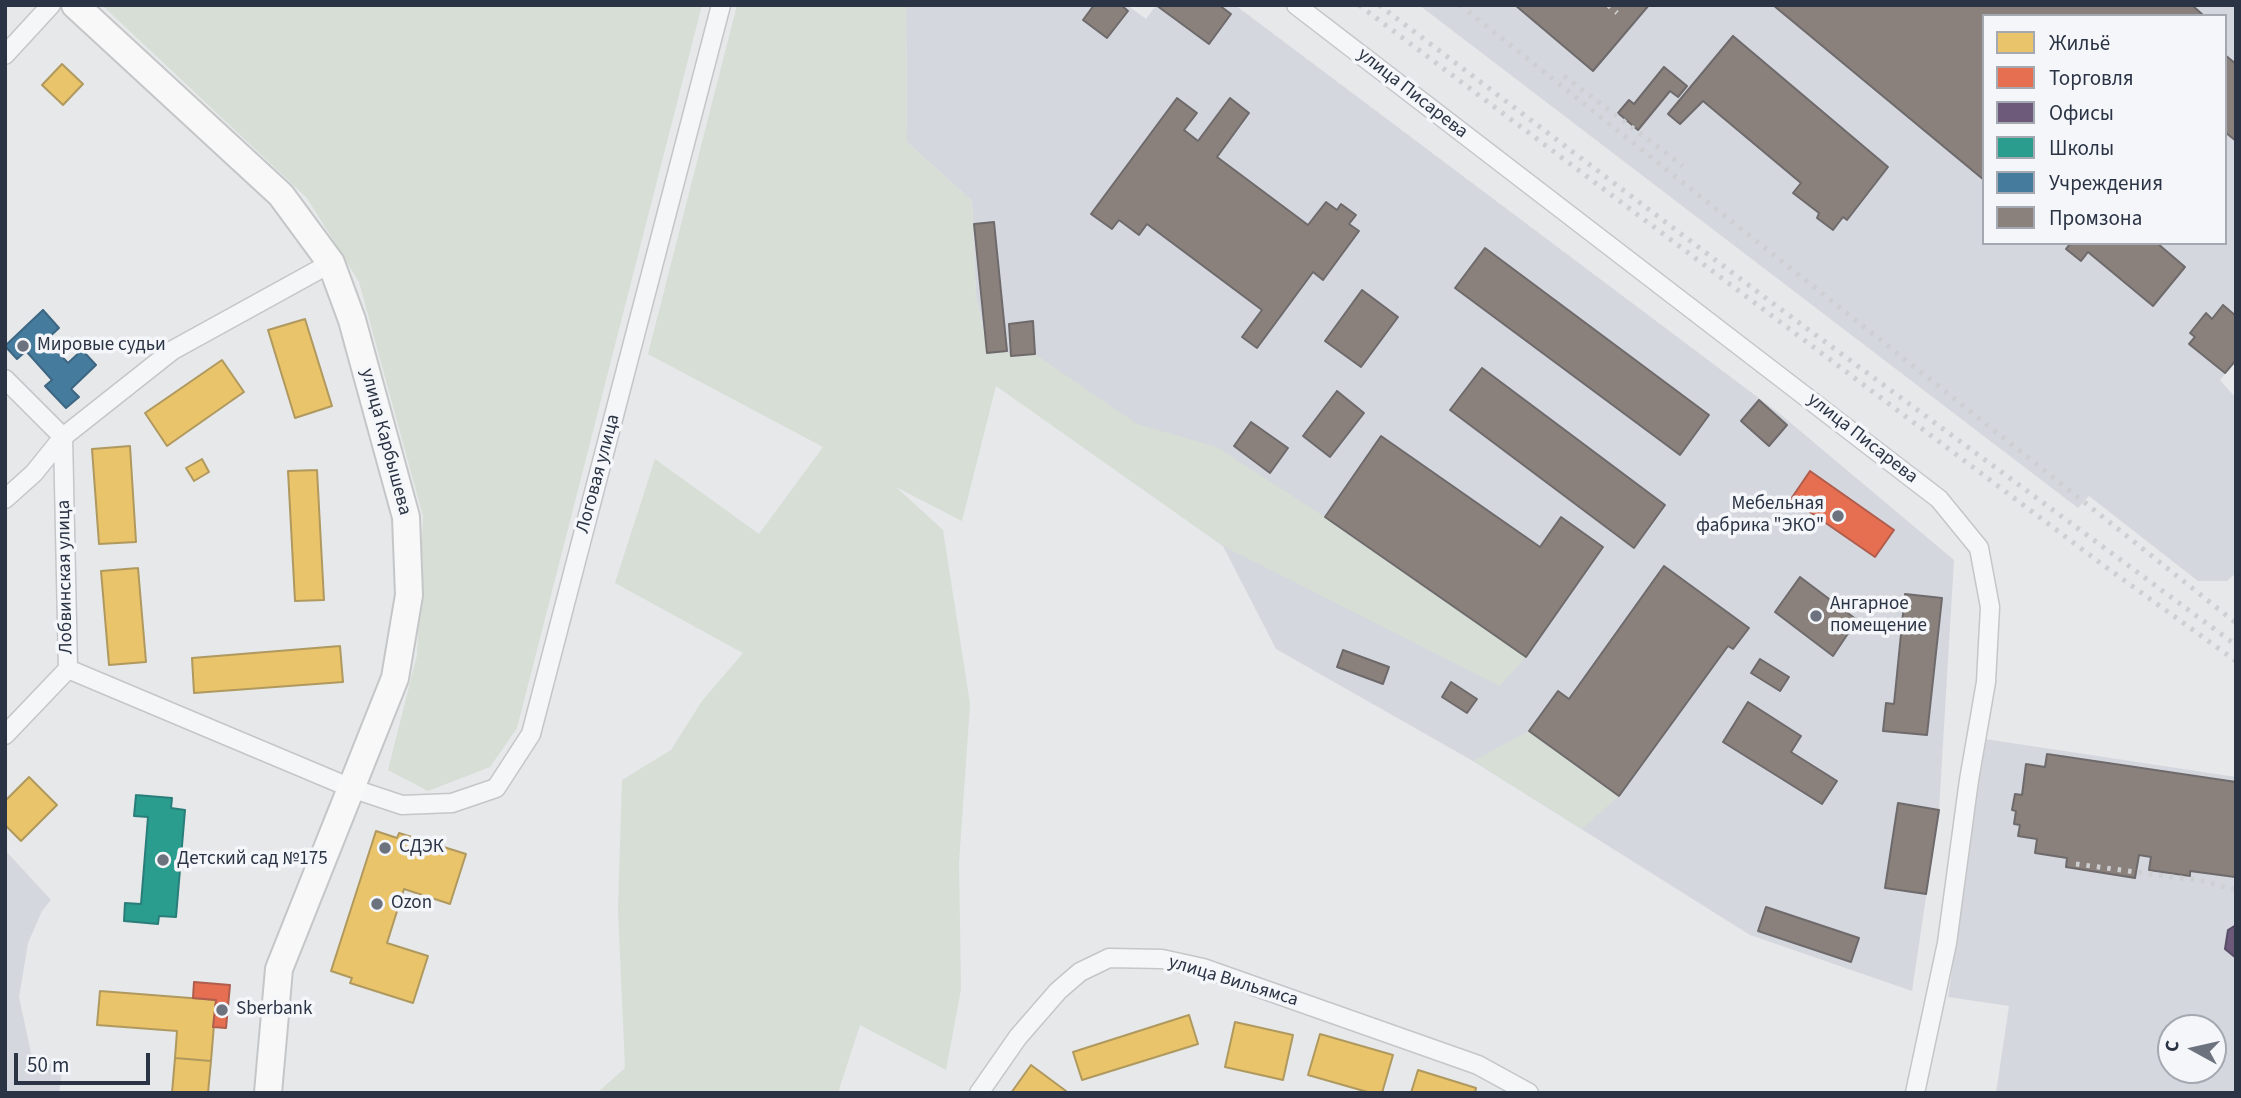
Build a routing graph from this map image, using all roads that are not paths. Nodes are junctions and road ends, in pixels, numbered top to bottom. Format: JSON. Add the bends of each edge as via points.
{"nodes":[{"id":1,"x":51,"y":5,"type":"edge"},
{"id":2,"x":75,"y":5,"type":"edge"},
{"id":3,"x":721,"y":5,"type":"edge"},
{"id":4,"x":1296,"y":5,"type":"edge"},
{"id":5,"x":5,"y":55,"type":"edge"},
{"id":6,"x":331,"y":263,"type":"junction"},
{"id":7,"x":5,"y":379,"type":"edge"},
{"id":8,"x":63,"y":436,"type":"junction"},
{"id":9,"x":5,"y":499,"type":"edge"},
{"id":10,"x":68,"y":669,"type":"junction"},
{"id":11,"x":5,"y":735,"type":"edge"},
{"id":12,"x":351,"y":788,"type":"junction"},
{"id":13,"x":268,"y":1093,"type":"edge"},
{"id":14,"x":979,"y":1093,"type":"edge"},
{"id":15,"x":1529,"y":1093,"type":"edge"},
{"id":16,"x":1915,"y":1093,"type":"edge"}],
"edges":[{"from":1,"to":5,"type":"street"},
{"from":2,"to":6,"type":"street","name":"улица Карбышева","via":[[281,195]]},
{"from":3,"to":12,"type":"street","name":"Логовая улица","via":[[531,734],[496,788],[453,803],[402,805]]},
{"from":4,"to":16,"type":"street","name":"улица Писарева","via":[[1939,499],[1979,548],[1990,607],[1986,682],[1947,943]]},
{"from":6,"to":8,"type":"street","via":[[173,350]]},
{"from":6,"to":12,"type":"street","name":"улица Карбышева","via":[[352,320],[406,517],[409,595],[395,678]]},
{"from":7,"to":8,"type":"street"},
{"from":8,"to":9,"type":"street","via":[[34,473]]},
{"from":8,"to":10,"type":"street","name":"Лобвинская улица"},
{"from":10,"to":11,"type":"street","name":"Лобвинская улица"},
{"from":10,"to":12,"type":"street","name":"Логовая улица"},
{"from":12,"to":13,"type":"street","name":"улица Карбышева","via":[[279,969]]},
{"from":14,"to":15,"type":"street","name":"улица Вильямса","via":[[1058,991],[1080,972],[1109,958],[1162,959],[1203,968],[1478,1065]]}]}
